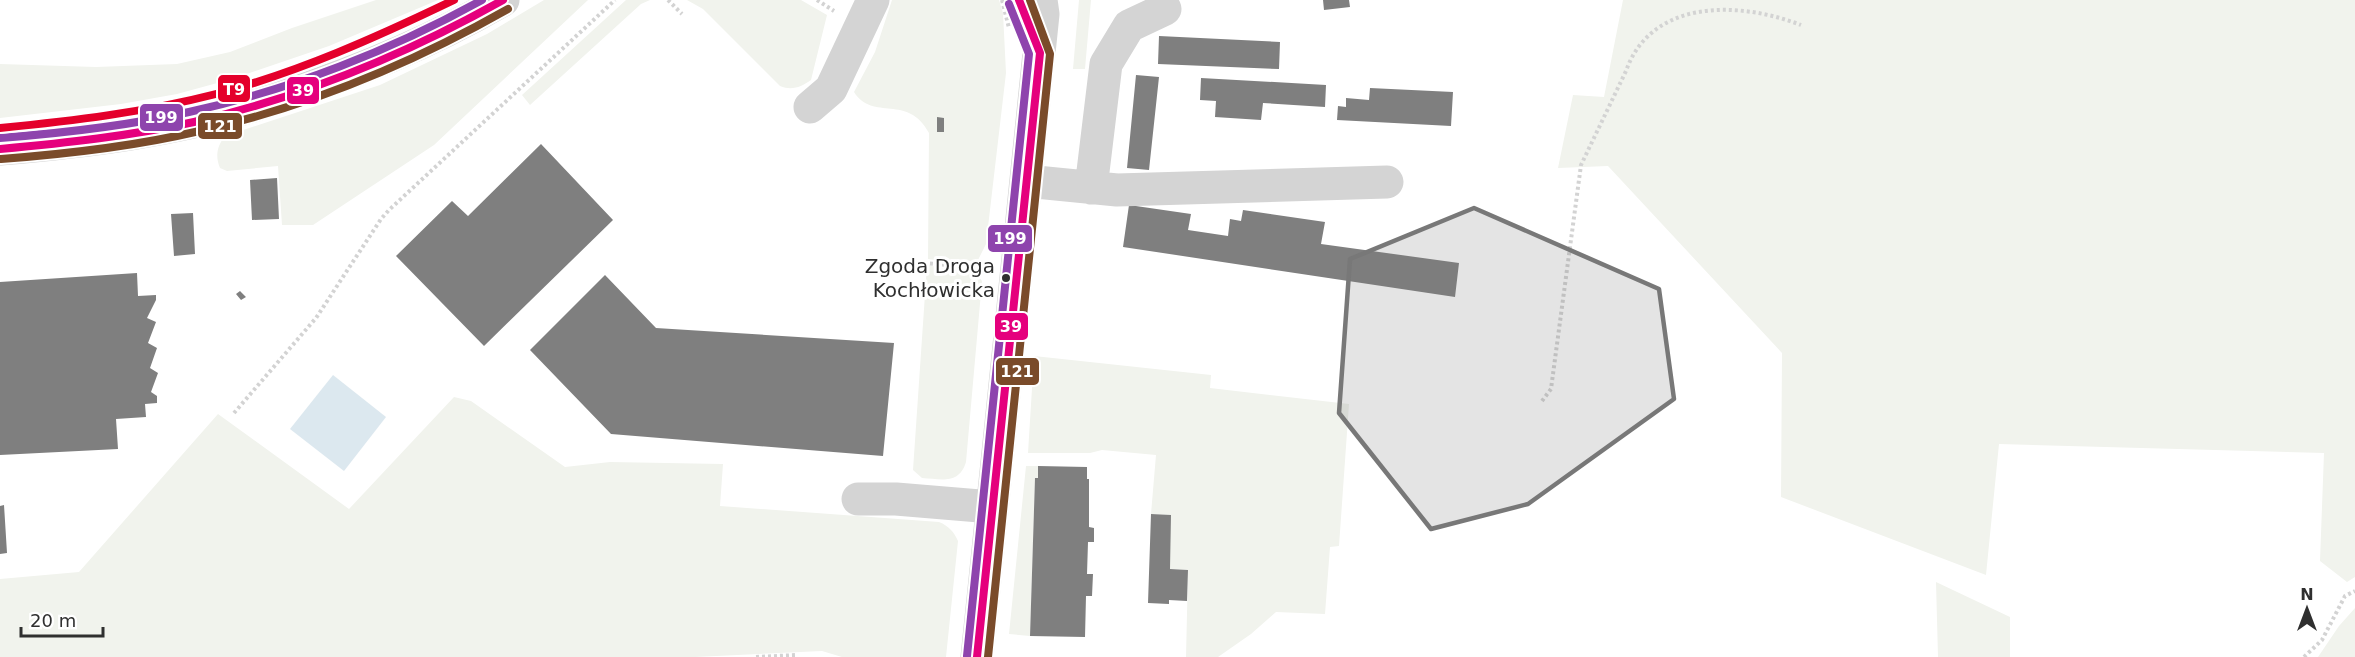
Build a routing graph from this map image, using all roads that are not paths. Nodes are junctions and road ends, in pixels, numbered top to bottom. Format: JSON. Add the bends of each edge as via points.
{"nodes":[{"id":1,"x":503,"y":0,"type":"edge"},
{"id":2,"x":1019,"y":0,"type":"edge"},
{"id":3,"x":1041,"y":0,"type":"edge"},
{"id":4,"x":856,"y":5,"type":"edge"},
{"id":5,"x":1165,"y":9,"type":"dead end"},
{"id":6,"x":1040,"y":52,"type":"junction"},
{"id":7,"x":810,"y":107,"type":"dead end"},
{"id":8,"x":0,"y":149,"type":"edge"},
{"id":9,"x":1026,"y":181,"type":"junction"},
{"id":10,"x":1387,"y":182,"type":"dead end"},
{"id":11,"x":1091,"y":188,"type":"junction"},
{"id":12,"x":858,"y":499,"type":"dead end"},
{"id":13,"x":992,"y":507,"type":"junction"},
{"id":14,"x":976,"y":657,"type":"edge"}],
"edges":[{"from":1,"to":8,"type":"street","via":[[372,64],[255,106],[102,138]]},
{"from":2,"to":6,"type":"street"},
{"from":3,"to":6,"type":"street"},
{"from":4,"to":7,"type":"street","via":[[870,11],[831,89]]},
{"from":5,"to":11,"type":"street","via":[[1130,26],[1106,64]]},
{"from":6,"to":9,"type":"street"},
{"from":9,"to":11,"type":"street"},
{"from":9,"to":13,"type":"street"},
{"from":10,"to":11,"type":"street"},
{"from":12,"to":13,"type":"street"},
{"from":13,"to":14,"type":"street"}]}
